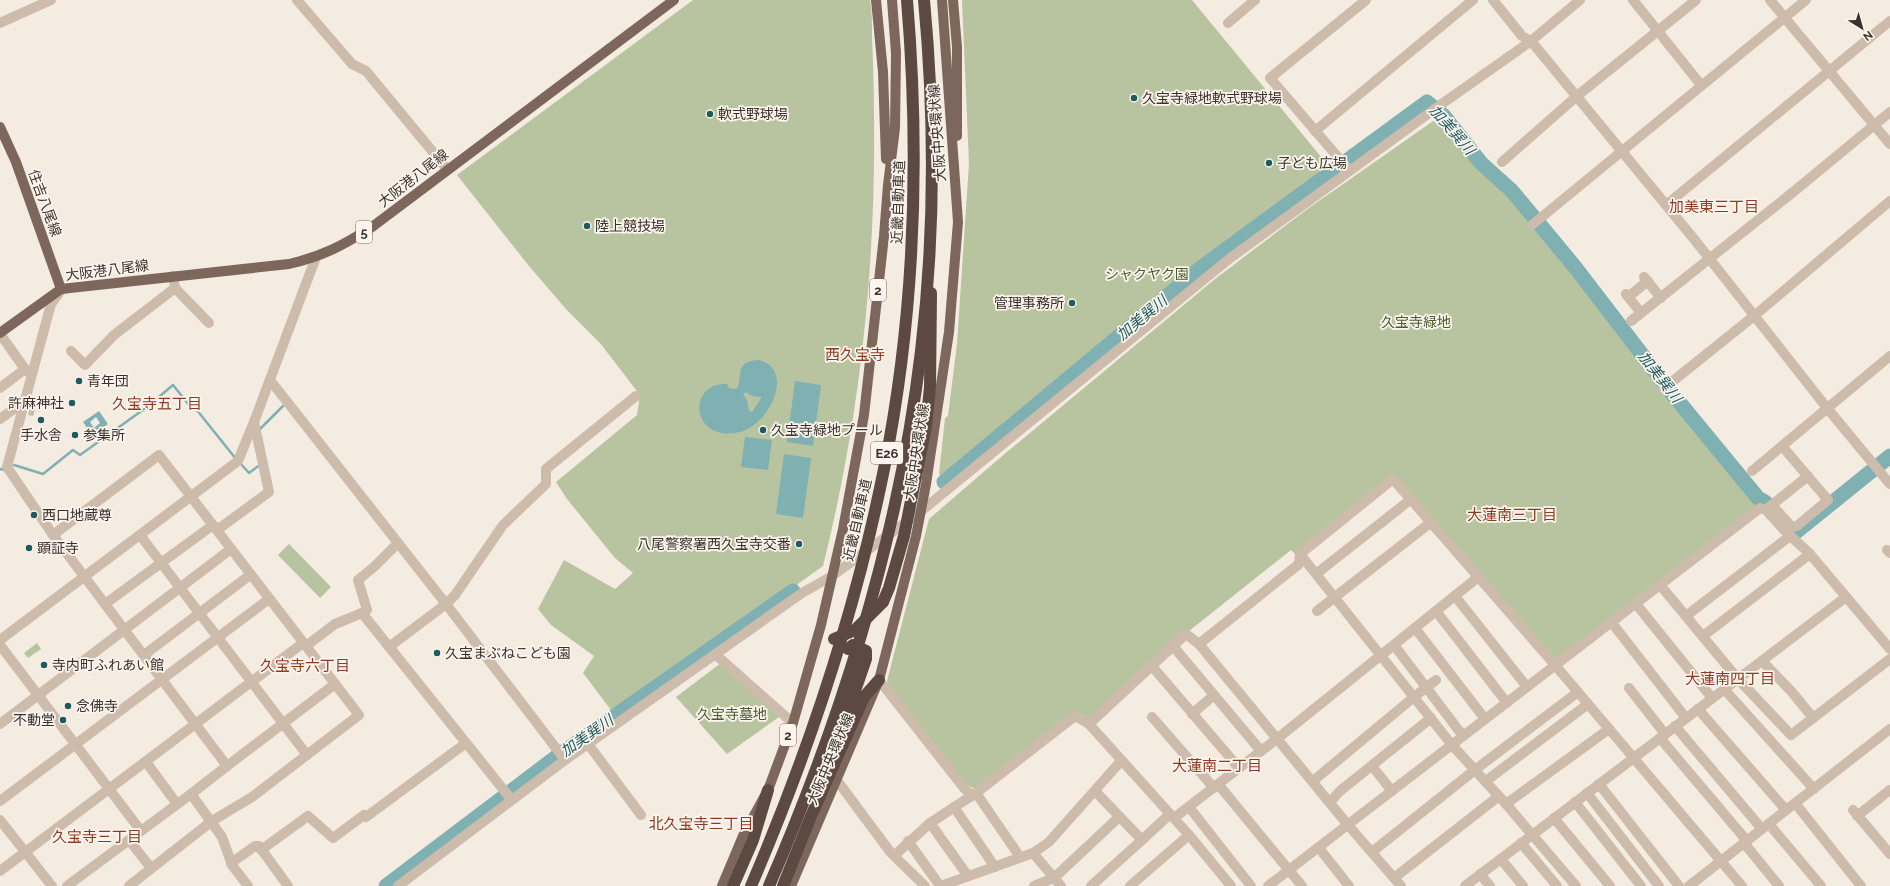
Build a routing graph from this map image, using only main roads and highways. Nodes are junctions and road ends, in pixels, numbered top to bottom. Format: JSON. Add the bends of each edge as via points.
{"nodes":[{"id":1,"x":674,"y":0,"type":"edge"},
{"id":2,"x":876,"y":0,"type":"edge"},
{"id":3,"x":892,"y":0,"type":"edge"},
{"id":4,"x":907,"y":0,"type":"edge"},
{"id":5,"x":924,"y":0,"type":"edge"},
{"id":6,"x":942,"y":0,"type":"edge"},
{"id":7,"x":953,"y":0,"type":"edge"},
{"id":8,"x":0,"y":127,"type":"edge"},
{"id":9,"x":888,"y":185,"type":"junction"},
{"id":10,"x":958,"y":222,"type":"junction"},
{"id":11,"x":930,"y":234,"type":"junction"},
{"id":12,"x":61,"y":289,"type":"junction"},
{"id":13,"x":0,"y":334,"type":"edge"},
{"id":14,"x":834,"y":639,"type":"dead end"},
{"id":15,"x":848,"y":649,"type":"dead end"},
{"id":16,"x":879,"y":680,"type":"junction"},
{"id":17,"x":768,"y":790,"type":"junction"},
{"id":18,"x":811,"y":816,"type":"junction"},
{"id":19,"x":722,"y":886,"type":"edge"},
{"id":20,"x":733,"y":886,"type":"edge"},
{"id":21,"x":751,"y":886,"type":"edge"},
{"id":22,"x":769,"y":886,"type":"edge"},
{"id":23,"x":783,"y":886,"type":"edge"},
{"id":24,"x":791,"y":886,"type":"edge"}],
"edges":[{"from":1,"to":12,"type":"main road","name":"大阪港八尾線","number":"5","via":[[372,227],[341,246],[316,257],[289,264]]},
{"from":2,"to":9,"type":"main road","number":"2","via":[[883,72]]},
{"from":3,"to":9,"type":"main road","number":"2","via":[[896,53],[895,128]]},
{"from":4,"to":21,"type":"highway","name":"近畿自動車道","number":"E26","bridge":true,"via":[[914,105],[912,234],[902,349],[885,467],[870,537],[836,657],[801,763]]},
{"from":5,"to":11,"type":"highway","number":"E26","bridge":true,"via":[[931,106]]},
{"from":6,"to":10,"type":"main road","name":"大阪中央環状線"},
{"from":7,"to":10,"type":"main road","via":[[958,47]]},
{"from":8,"to":12,"type":"main road","name":"住吉八尾線","via":[[16,162]]},
{"from":9,"to":17,"type":"main road","number":"2","via":[[864,415],[843,529],[821,625],[793,723]]},
{"from":10,"to":16,"type":"main road","name":"大阪中央環状線","via":[[948,332],[926,484]]},
{"from":11,"to":14,"type":"highway","bridge":true,"via":[[931,373],[926,426],[904,536],[883,602],[855,630]]},
{"from":11,"to":22,"type":"highway","number":"E26","bridge":true,"via":[[921,352],[903,468],[889,530],[837,713],[807,796]]},
{"from":12,"to":13,"type":"main road","name":"大阪港八尾線","number":"5"},
{"from":15,"to":18,"type":"highway","via":[[853,645],[857,646],[866,651],[866,659]]},
{"from":16,"to":18,"type":"highway","via":[[864,697]]},
{"from":16,"to":24,"type":"main road","name":"大阪中央環状線"},
{"from":17,"to":19,"type":"main road","number":"2","via":[[743,836]]},
{"from":17,"to":20,"type":"highway","via":[[753,840]]},
{"from":18,"to":23,"type":"highway"}]}
